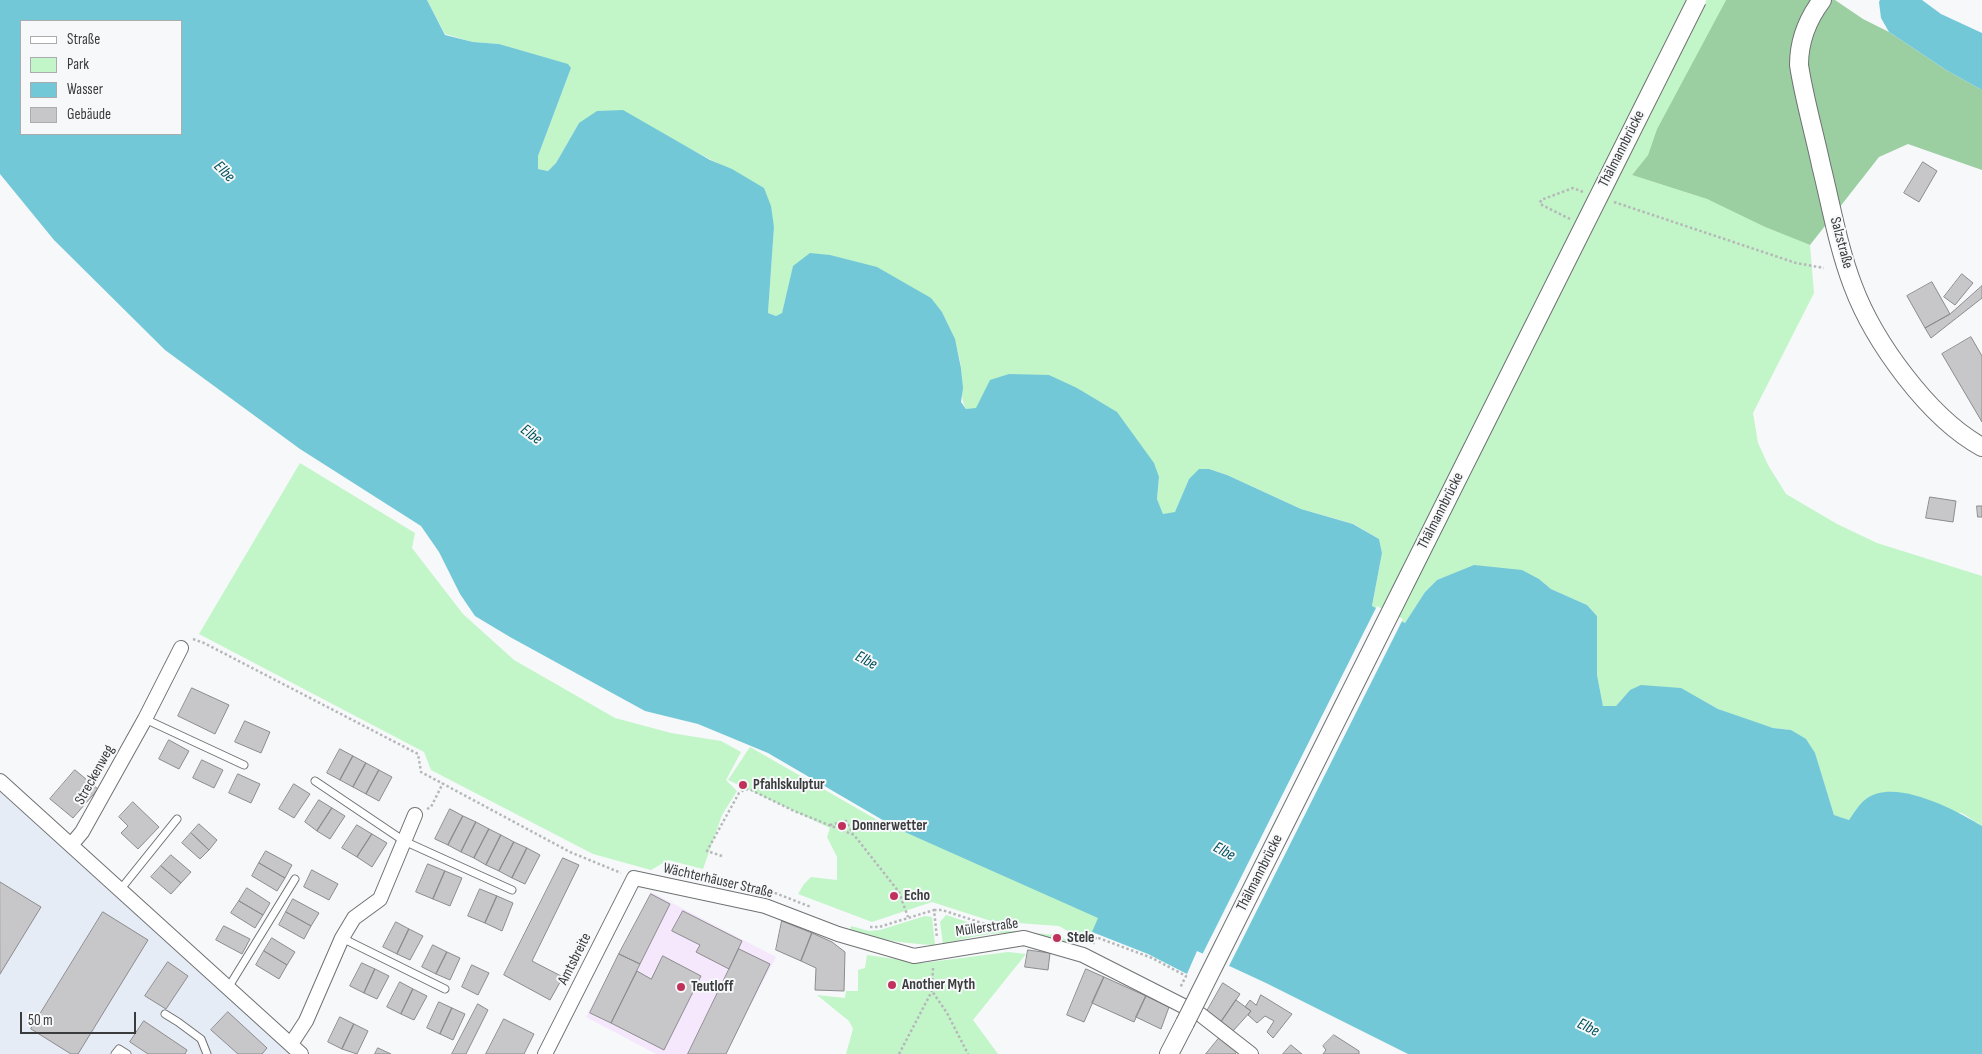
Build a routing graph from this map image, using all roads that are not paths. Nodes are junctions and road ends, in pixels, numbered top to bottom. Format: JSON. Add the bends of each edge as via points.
{"nodes":[{"id":1,"x":1697,"y":0,"type":"edge"},
{"id":2,"x":1822,"y":0,"type":"edge"},
{"id":3,"x":1982,"y":446,"type":"edge"},
{"id":4,"x":181,"y":648,"type":"road end"},
{"id":5,"x":146,"y":719,"type":"junction"},
{"id":6,"x":244,"y":765,"type":"dead end"},
{"id":7,"x":0,"y":780,"type":"edge"},
{"id":8,"x":315,"y":781,"type":"dead end"},
{"id":9,"x":416,"y":815,"type":"road end"},
{"id":10,"x":177,"y":819,"type":"dead end"},
{"id":11,"x":404,"y":841,"type":"junction"},
{"id":12,"x":71,"y":845,"type":"junction"},
{"id":13,"x":634,"y":878,"type":"joint"},
{"id":14,"x":295,"y":879,"type":"dead end"},
{"id":15,"x":120,"y":890,"type":"junction"},
{"id":16,"x":512,"y":890,"type":"dead end"},
{"id":17,"x":794,"y":918,"type":"joint"},
{"id":18,"x":342,"y":938,"type":"junction"},
{"id":19,"x":228,"y":988,"type":"junction"},
{"id":20,"x":445,"y":989,"type":"dead end"},
{"id":21,"x":165,"y":1014,"type":"dead end"},
{"id":22,"x":291,"y":1044,"type":"junction"},
{"id":23,"x":115,"y":1054,"type":"edge"},
{"id":24,"x":127,"y":1054,"type":"edge"},
{"id":25,"x":207,"y":1054,"type":"edge"},
{"id":26,"x":301,"y":1054,"type":"edge"},
{"id":27,"x":545,"y":1054,"type":"edge"},
{"id":28,"x":1169,"y":1054,"type":"edge"},
{"id":29,"x":1251,"y":1054,"type":"edge"}],
"edges":[{"from":1,"to":28,"type":"street","name":"Thälmannbrücke","bridge":true},
{"from":2,"to":3,"type":"street","name":"Salzstraße","via":[[1807,23],[1799,65],[1836,228],[1853,286],[1870,322],[1916,389],[1955,428]]},
{"from":4,"to":5,"type":"street","name":"Streckenweg"},
{"from":5,"to":6,"type":"lane"},
{"from":5,"to":12,"type":"street","name":"Streckenweg","via":[[82,832]]},
{"from":7,"to":12,"type":"street"},
{"from":8,"to":11,"type":"lane"},
{"from":9,"to":11,"type":"street"},
{"from":10,"to":15,"type":"lane"},
{"from":11,"to":16,"type":"lane"},
{"from":11,"to":18,"type":"street","via":[[380,899],[354,918]]},
{"from":12,"to":15,"type":"street"},
{"from":13,"to":17,"type":"street","name":"Wächterhäuser Straße","via":[[765,906]]},
{"from":13,"to":27,"type":"street","name":"Amtsbreite"},
{"from":14,"to":19,"type":"lane"},
{"from":15,"to":19,"type":"street"},
{"from":17,"to":29,"type":"street","name":"Müllerstraße","via":[[914,956],[1024,938],[1083,955],[1200,1015]]},
{"from":18,"to":20,"type":"lane"},
{"from":18,"to":22,"type":"street","via":[[306,1021]]},
{"from":19,"to":22,"type":"street"},
{"from":21,"to":25,"type":"lane","via":[[201,1040]]},
{"from":22,"to":26,"type":"street"},
{"from":23,"to":24,"type":"lane","via":[[118,1049]]}]}
